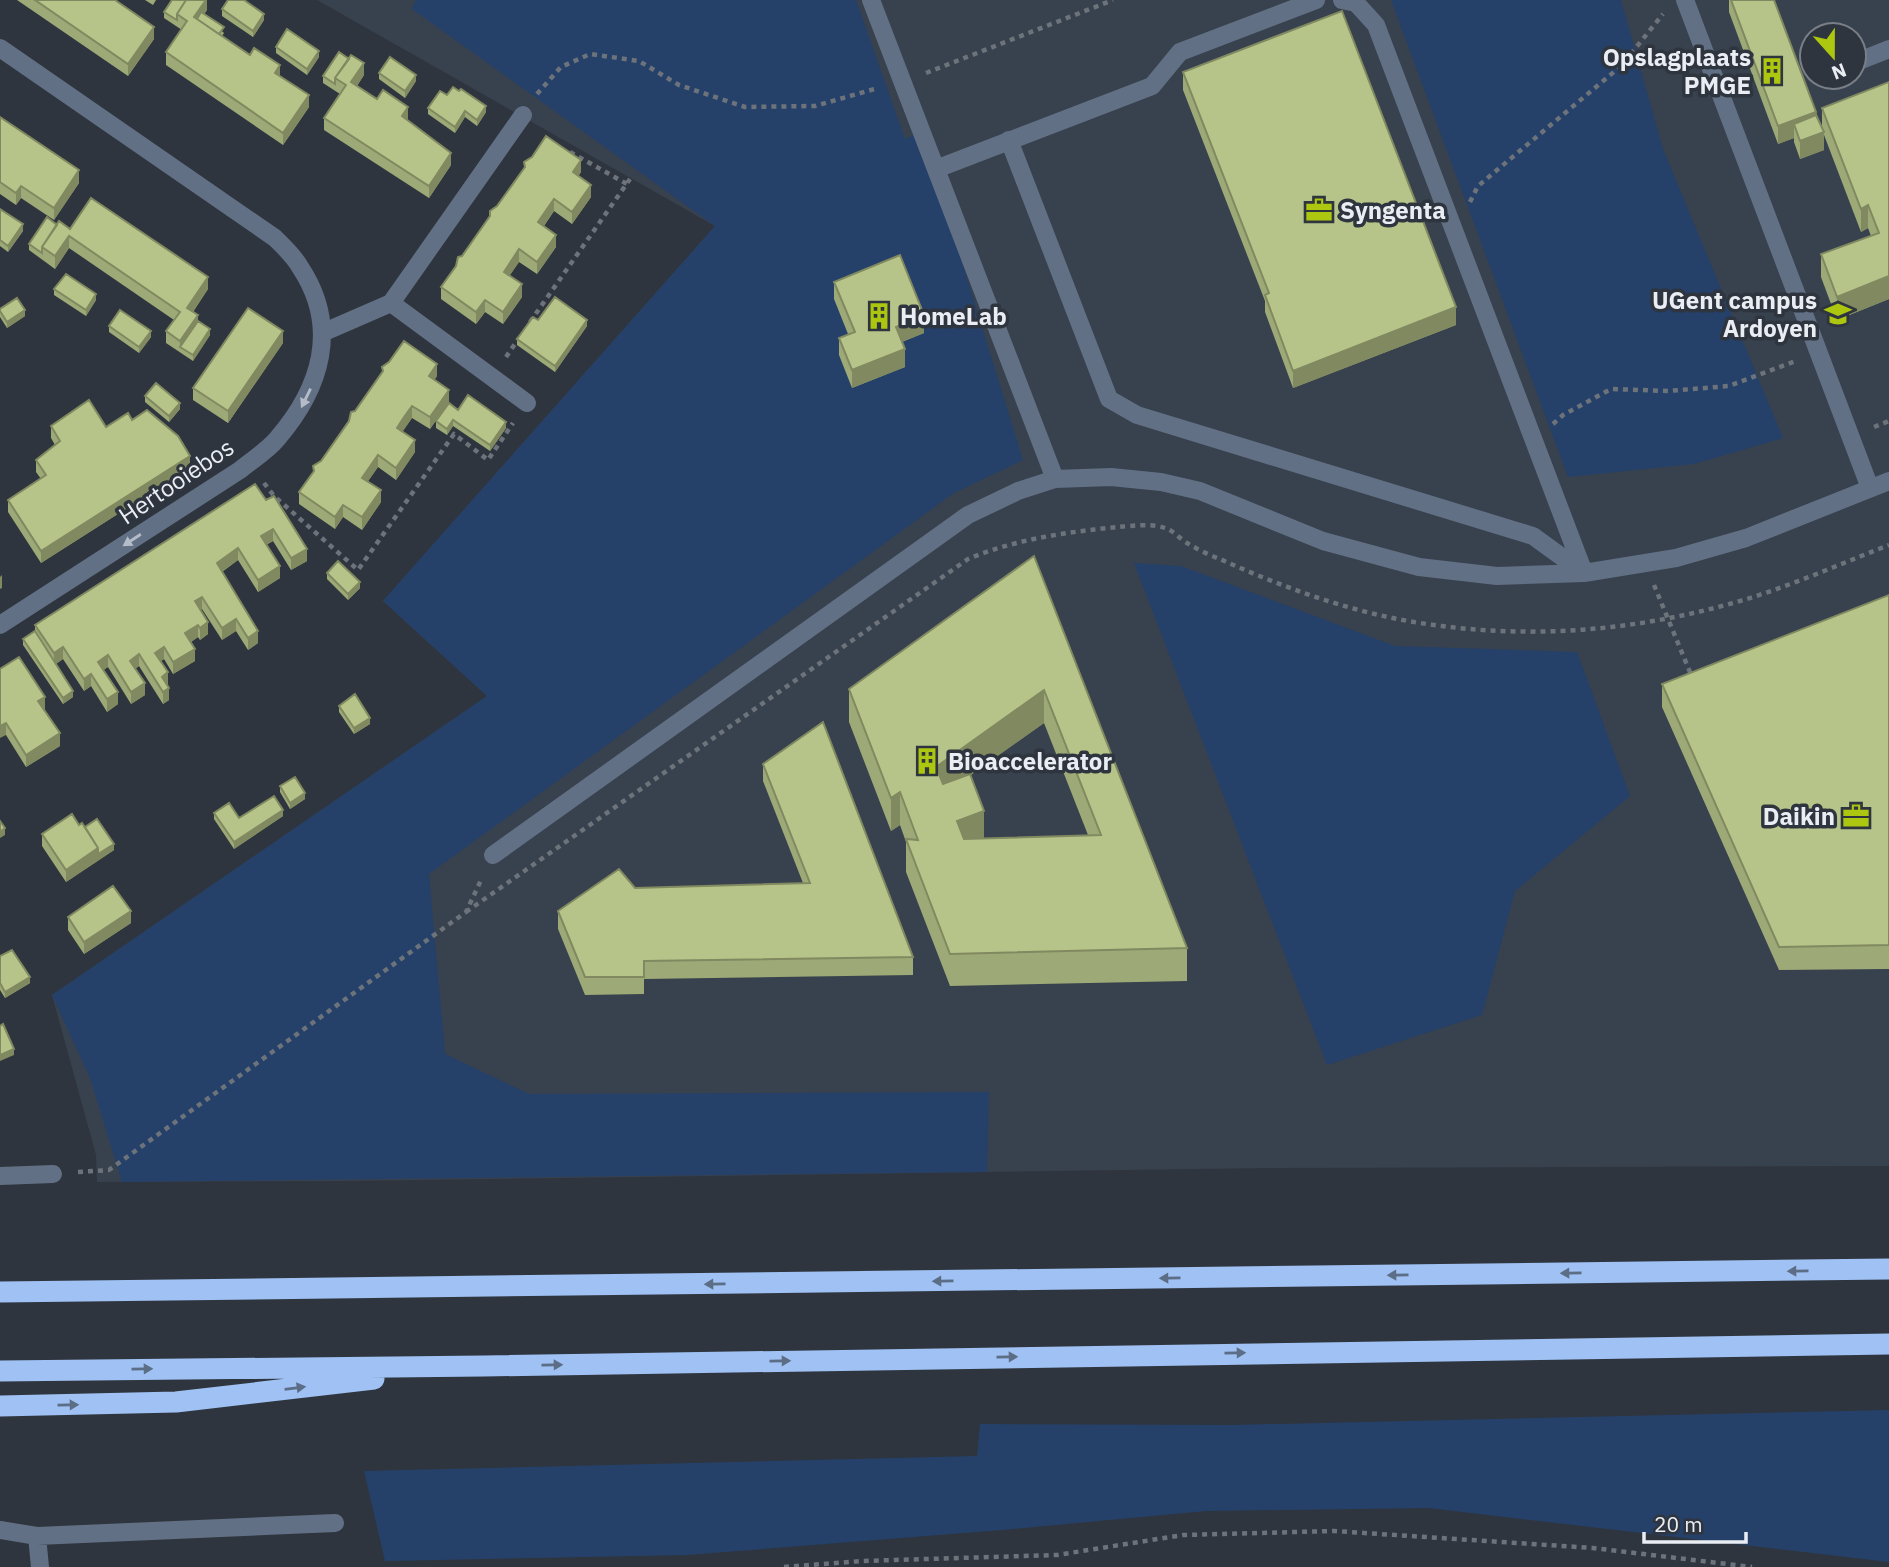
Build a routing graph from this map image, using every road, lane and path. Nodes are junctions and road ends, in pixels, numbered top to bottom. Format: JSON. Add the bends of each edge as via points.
{"nodes":[{"id":1,"x":871,"y":0,"type":"edge"},
{"id":2,"x":1113,"y":0,"type":"edge"},
{"id":3,"x":1316,"y":0,"type":"edge"},
{"id":4,"x":1342,"y":0,"type":"edge"},
{"id":5,"x":1689,"y":1,"type":"edge"},
{"id":6,"x":1667,"y":9,"type":"dead end"},
{"id":7,"x":0,"y":48,"type":"edge"},
{"id":8,"x":1889,"y":49,"type":"edge"},
{"id":9,"x":1868,"y":57,"type":"edge"},
{"id":10,"x":902,"y":81,"type":"junction"},
{"id":11,"x":523,"y":115,"type":"joint"},
{"id":12,"x":1009,"y":140,"type":"junction"},
{"id":13,"x":566,"y":150,"type":"edge"},
{"id":14,"x":936,"y":169,"type":"junction"},
{"id":15,"x":1456,"y":236,"type":"junction"},
{"id":16,"x":391,"y":303,"type":"junction"},
{"id":17,"x":322,"y":333,"type":"junction"},
{"id":18,"x":1819,"y":351,"type":"junction"},
{"id":19,"x":493,"y":376,"type":"junction"},
{"id":20,"x":527,"y":403,"type":"joint"},
{"id":21,"x":1889,"y":421,"type":"edge"},
{"id":22,"x":1535,"y":442,"type":"junction"},
{"id":23,"x":1854,"y":444,"type":"junction"},
{"id":24,"x":248,"y":464,"type":"junction"},
{"id":25,"x":1055,"y":479,"type":"junction"},
{"id":26,"x":1889,"y":481,"type":"edge"},
{"id":27,"x":1870,"y":488,"type":"junction"},
{"id":28,"x":1889,"y":545,"type":"edge"},
{"id":29,"x":1584,"y":573,"type":"junction"},
{"id":30,"x":1668,"y":619,"type":"junction"},
{"id":31,"x":0,"y":625,"type":"edge"},
{"id":32,"x":1693,"y":681,"type":"edge"},
{"id":33,"x":493,"y":855,"type":"joint"},
{"id":34,"x":466,"y":912,"type":"junction"},
{"id":35,"x":53,"y":1174,"type":"joint"},
{"id":36,"x":0,"y":1176,"type":"edge"},
{"id":37,"x":1889,"y":1269,"type":"edge"},
{"id":38,"x":0,"y":1292,"type":"edge"},
{"id":39,"x":1889,"y":1344,"type":"edge"},
{"id":40,"x":484,"y":1366,"type":"junction"},
{"id":41,"x":0,"y":1371,"type":"edge"},
{"id":42,"x":0,"y":1406,"type":"edge"},
{"id":43,"x":335,"y":1523,"type":"dead end"},
{"id":44,"x":0,"y":1530,"type":"edge"},
{"id":45,"x":37,"y":1536,"type":"junction"},
{"id":46,"x":40,"y":1567,"type":"edge"},
{"id":47,"x":784,"y":1567,"type":"edge"},
{"id":48,"x":1752,"y":1567,"type":"edge"}],
"edges":[{"from":1,"to":10,"type":"street"},
{"from":2,"to":10,"type":"path"},
{"from":3,"to":12,"type":"street","via":[[1180,52],[1152,86]]},
{"from":4,"to":15,"type":"street","via":[[1356,3],[1376,25]]},
{"from":5,"to":18,"type":"street"},
{"from":6,"to":15,"type":"path","via":[[1621,66],[1478,186]]},
{"from":7,"to":17,"type":"street","name":"Hertooiebos","via":[[275,238],[300,266],[316,300]]},
{"from":8,"to":9,"type":"street"},
{"from":10,"to":11,"type":"path","via":[[815,106],[745,107],[679,85],[639,61],[590,54],[561,67]]},
{"from":10,"to":14,"type":"street"},
{"from":11,"to":16,"type":"street"},
{"from":12,"to":14,"type":"street"},
{"from":12,"to":29,"type":"street","via":[[1109,399],[1137,415],[1533,536]]},
{"from":13,"to":19,"type":"path","via":[[628,182]]},
{"from":14,"to":25,"type":"street"},
{"from":15,"to":22,"type":"street"},
{"from":16,"to":17,"type":"street"},
{"from":16,"to":19,"type":"street"},
{"from":17,"to":24,"type":"street","name":"Hertooiebos","one_way":true,"via":[[318,372],[301,409]]},
{"from":18,"to":22,"type":"path","via":[[1729,386],[1611,389],[1563,415]]},
{"from":18,"to":23,"type":"street"},
{"from":19,"to":20,"type":"street"},
{"from":20,"to":24,"type":"path","via":[[488,460],[454,433],[358,570],[274,496]]},
{"from":21,"to":23,"type":"path","via":[[1866,430]]},
{"from":22,"to":29,"type":"street"},
{"from":23,"to":27,"type":"street"},
{"from":24,"to":31,"type":"street","name":"Hertooiebos","one_way":true},
{"from":25,"to":29,"type":"street","via":[[1111,477],[1200,491],[1323,541],[1419,567],[1497,576]]},
{"from":25,"to":33,"type":"street","via":[[968,516]]},
{"from":26,"to":27,"type":"street"},
{"from":27,"to":29,"type":"street","via":[[1723,545]]},
{"from":28,"to":30,"type":"path","via":[[1742,600]]},
{"from":30,"to":32,"type":"path"},
{"from":30,"to":34,"type":"path","via":[[1592,630],[1522,632],[1442,626],[1373,614],[1305,595],[1219,559],[1165,528],[1091,530],[996,547],[968,559]]},
{"from":33,"to":34,"type":"path"},
{"from":34,"to":35,"type":"path","via":[[109,1170]]},
{"from":35,"to":36,"type":"street"},
{"from":37,"to":38,"type":"highway","one_way":true},
{"from":40,"to":39,"type":"highway","one_way":true},
{"from":41,"to":40,"type":"highway","one_way":true},
{"from":42,"to":40,"type":"highway","one_way":true,"via":[[176,1402]]},
{"from":43,"to":45,"type":"street"},
{"from":44,"to":45,"type":"street"},
{"from":45,"to":46,"type":"street"},
{"from":47,"to":48,"type":"path","via":[[1057,1555],[1183,1535],[1334,1531],[1593,1548]]}]}
